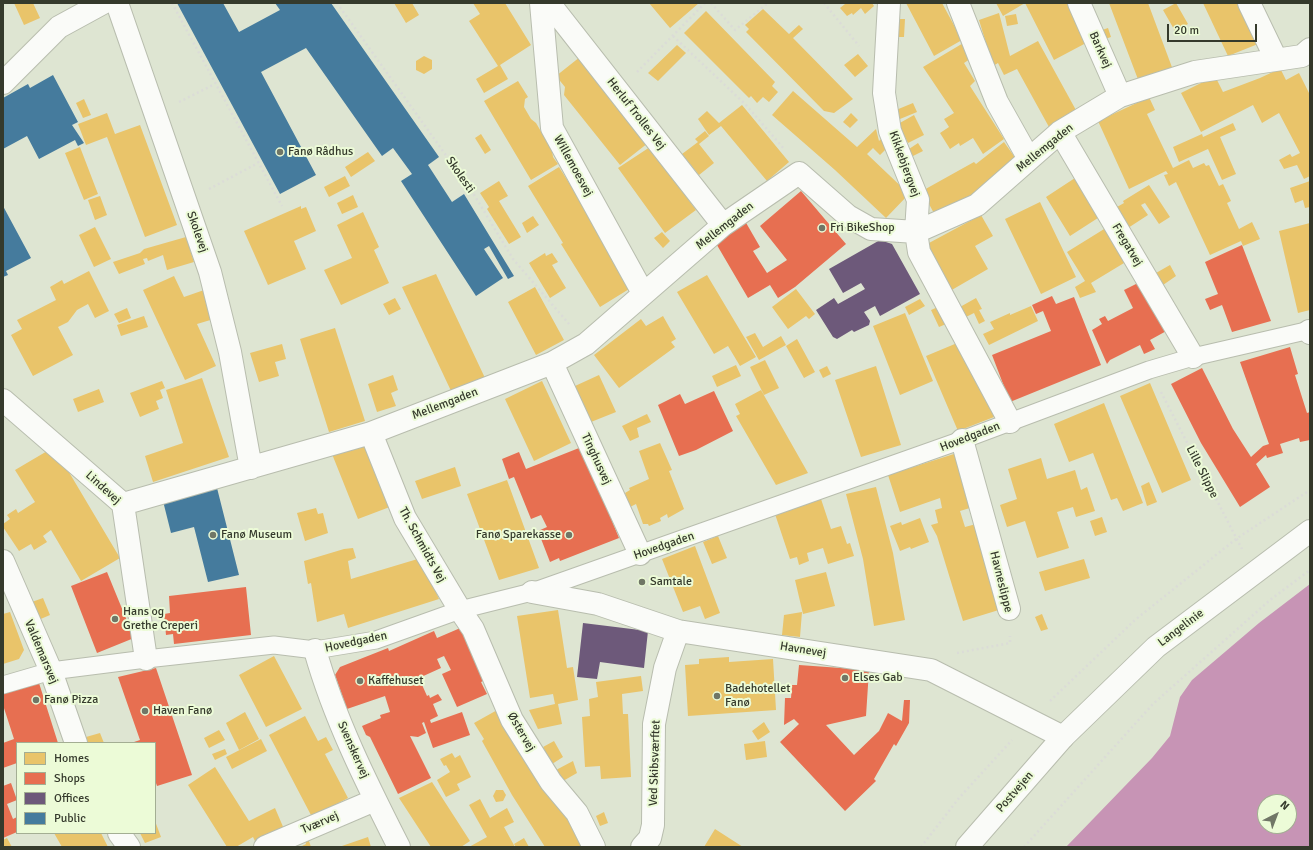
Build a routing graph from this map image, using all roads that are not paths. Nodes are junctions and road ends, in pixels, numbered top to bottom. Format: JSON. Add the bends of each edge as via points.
{"nodes":[{"id":1,"x":103,"y":3,"type":"edge"},
{"id":2,"x":117,"y":3,"type":"edge"},
{"id":3,"x":541,"y":3,"type":"edge"},
{"id":4,"x":548,"y":3,"type":"edge"},
{"id":5,"x":889,"y":3,"type":"edge"},
{"id":6,"x":958,"y":3,"type":"edge"},
{"id":7,"x":1079,"y":3,"type":"edge"},
{"id":8,"x":1249,"y":3,"type":"edge"},
{"id":9,"x":1307,"y":58,"type":"edge"},
{"id":10,"x":1276,"y":59,"type":"junction"},
{"id":11,"x":3,"y":83,"type":"edge"},
{"id":12,"x":1120,"y":96,"type":"junction"},
{"id":13,"x":1060,"y":132,"type":"junction"},
{"id":14,"x":1029,"y":159,"type":"junction"},
{"id":15,"x":722,"y":225,"type":"junction"},
{"id":16,"x":916,"y":232,"type":"junction"},
{"id":17,"x":643,"y":293,"type":"junction"},
{"id":18,"x":1310,"y":331,"type":"edge"},
{"id":19,"x":1193,"y":357,"type":"junction"},
{"id":20,"x":552,"y":363,"type":"junction"},
{"id":21,"x":3,"y":400,"type":"edge"},
{"id":22,"x":1010,"y":422,"type":"junction"},
{"id":23,"x":371,"y":433,"type":"junction"},
{"id":24,"x":962,"y":440,"type":"junction"},
{"id":25,"x":251,"y":468,"type":"junction"},
{"id":26,"x":123,"y":504,"type":"junction"},
{"id":27,"x":1310,"y":531,"type":"edge"},
{"id":28,"x":640,"y":554,"type":"junction"},
{"id":29,"x":3,"y":561,"type":"edge"},
{"id":30,"x":532,"y":592,"type":"junction"},
{"id":31,"x":1010,"y":609,"type":"road end"},
{"id":32,"x":460,"y":610,"type":"junction"},
{"id":33,"x":678,"y":631,"type":"junction"},
{"id":34,"x":315,"y":650,"type":"junction"},
{"id":35,"x":146,"y":659,"type":"junction"},
{"id":36,"x":51,"y":671,"type":"junction"},
{"id":37,"x":3,"y":685,"type":"edge"},
{"id":38,"x":1063,"y":737,"type":"junction"},
{"id":39,"x":76,"y":742,"type":"edge"},
{"id":40,"x":375,"y":800,"type":"junction"},
{"id":41,"x":120,"y":834,"type":"edge"},
{"id":42,"x":129,"y":847,"type":"edge"},
{"id":43,"x":264,"y":847,"type":"edge"},
{"id":44,"x":398,"y":847,"type":"edge"},
{"id":45,"x":594,"y":847,"type":"edge"},
{"id":46,"x":642,"y":847,"type":"edge"},
{"id":47,"x":966,"y":847,"type":"edge"}],
"edges":[{"from":1,"to":11,"type":"street","via":[[59,27]]},
{"from":2,"to":25,"type":"street","name":"Skolevej","via":[[210,272],[230,352]]},
{"from":3,"to":17,"type":"street","name":"Willemoesvej","via":[[552,128]]},
{"from":4,"to":15,"type":"street","name":"Herluf Trolles Vej"},
{"from":5,"to":16,"type":"street","name":"Kikkebjergvej","via":[[884,93],[890,131],[918,200]]},
{"from":6,"to":14,"type":"street","via":[[997,102]]},
{"from":7,"to":12,"type":"street","name":"Barkvej"},
{"from":8,"to":10,"type":"street"},
{"from":9,"to":10,"type":"street","name":"Mellemgaden"},
{"from":10,"to":12,"type":"street","name":"Mellemgaden","via":[[1195,72]]},
{"from":12,"to":13,"type":"street","name":"Mellemgaden"},
{"from":13,"to":14,"type":"street","name":"Mellemgaden"},
{"from":13,"to":19,"type":"street","name":"Fregatvej"},
{"from":14,"to":16,"type":"street","name":"Mellemgaden","via":[[977,205]]},
{"from":15,"to":16,"type":"street","name":"Mellemgaden","via":[[799,173],[848,216],[872,229]]},
{"from":15,"to":17,"type":"street","name":"Mellemgaden"},
{"from":16,"to":22,"type":"street","name":"Kikkebjergvej","via":[[919,252]]},
{"from":17,"to":20,"type":"street","name":"Mellemgaden","via":[[586,344]]},
{"from":18,"to":19,"type":"street","name":"Hovedgaden"},
{"from":19,"to":22,"type":"street","name":"Hovedgaden","via":[[1149,370]]},
{"from":20,"to":23,"type":"street","name":"Mellemgaden"},
{"from":20,"to":28,"type":"street","name":"Tinghusvej"},
{"from":21,"to":26,"type":"street","name":"Lindevej"},
{"from":22,"to":24,"type":"street","name":"Hovedgaden"},
{"from":23,"to":25,"type":"street","name":"Mellemgaden"},
{"from":23,"to":32,"type":"street","name":"Th. Schmidts Vej","via":[[404,518]]},
{"from":24,"to":28,"type":"street","name":"Hovedgaden"},
{"from":24,"to":31,"type":"street","name":"Havneslippe"},
{"from":25,"to":26,"type":"street","name":"Mellemgaden"},
{"from":26,"to":35,"type":"street","name":"Lindevej"},
{"from":27,"to":38,"type":"street","name":"Langelinie","via":[[1156,647]]},
{"from":28,"to":30,"type":"street","name":"Hovedgaden"},
{"from":29,"to":36,"type":"street","name":"Valdemarsvej"},
{"from":30,"to":32,"type":"street","name":"Hovedgaden"},
{"from":30,"to":33,"type":"street","name":"Havnevej","via":[[598,604]]},
{"from":32,"to":34,"type":"street","name":"Hovedgaden","via":[[376,640]]},
{"from":32,"to":45,"type":"street","name":"Østervej","via":[[473,629],[512,720],[551,782],[578,813]]},
{"from":33,"to":38,"type":"street","name":"Havnevej","via":[[932,670]]},
{"from":33,"to":46,"type":"street","name":"Ved Skibsværftet","via":[[665,668],[654,724],[653,825],[650,838]]},
{"from":34,"to":35,"type":"street","name":"Hovedgaden","via":[[274,645]]},
{"from":34,"to":40,"type":"street","name":"Svenskervej","via":[[338,715]]},
{"from":35,"to":36,"type":"street","name":"Hovedgaden"},
{"from":36,"to":37,"type":"street","name":"Hovedgaden"},
{"from":36,"to":39,"type":"street","name":"Valdemarsvej"},
{"from":38,"to":47,"type":"street","name":"Postvejen"},
{"from":40,"to":43,"type":"street","name":"Tværvej"},
{"from":40,"to":44,"type":"street","name":"Svenskervej"},
{"from":41,"to":42,"type":"street"}]}
